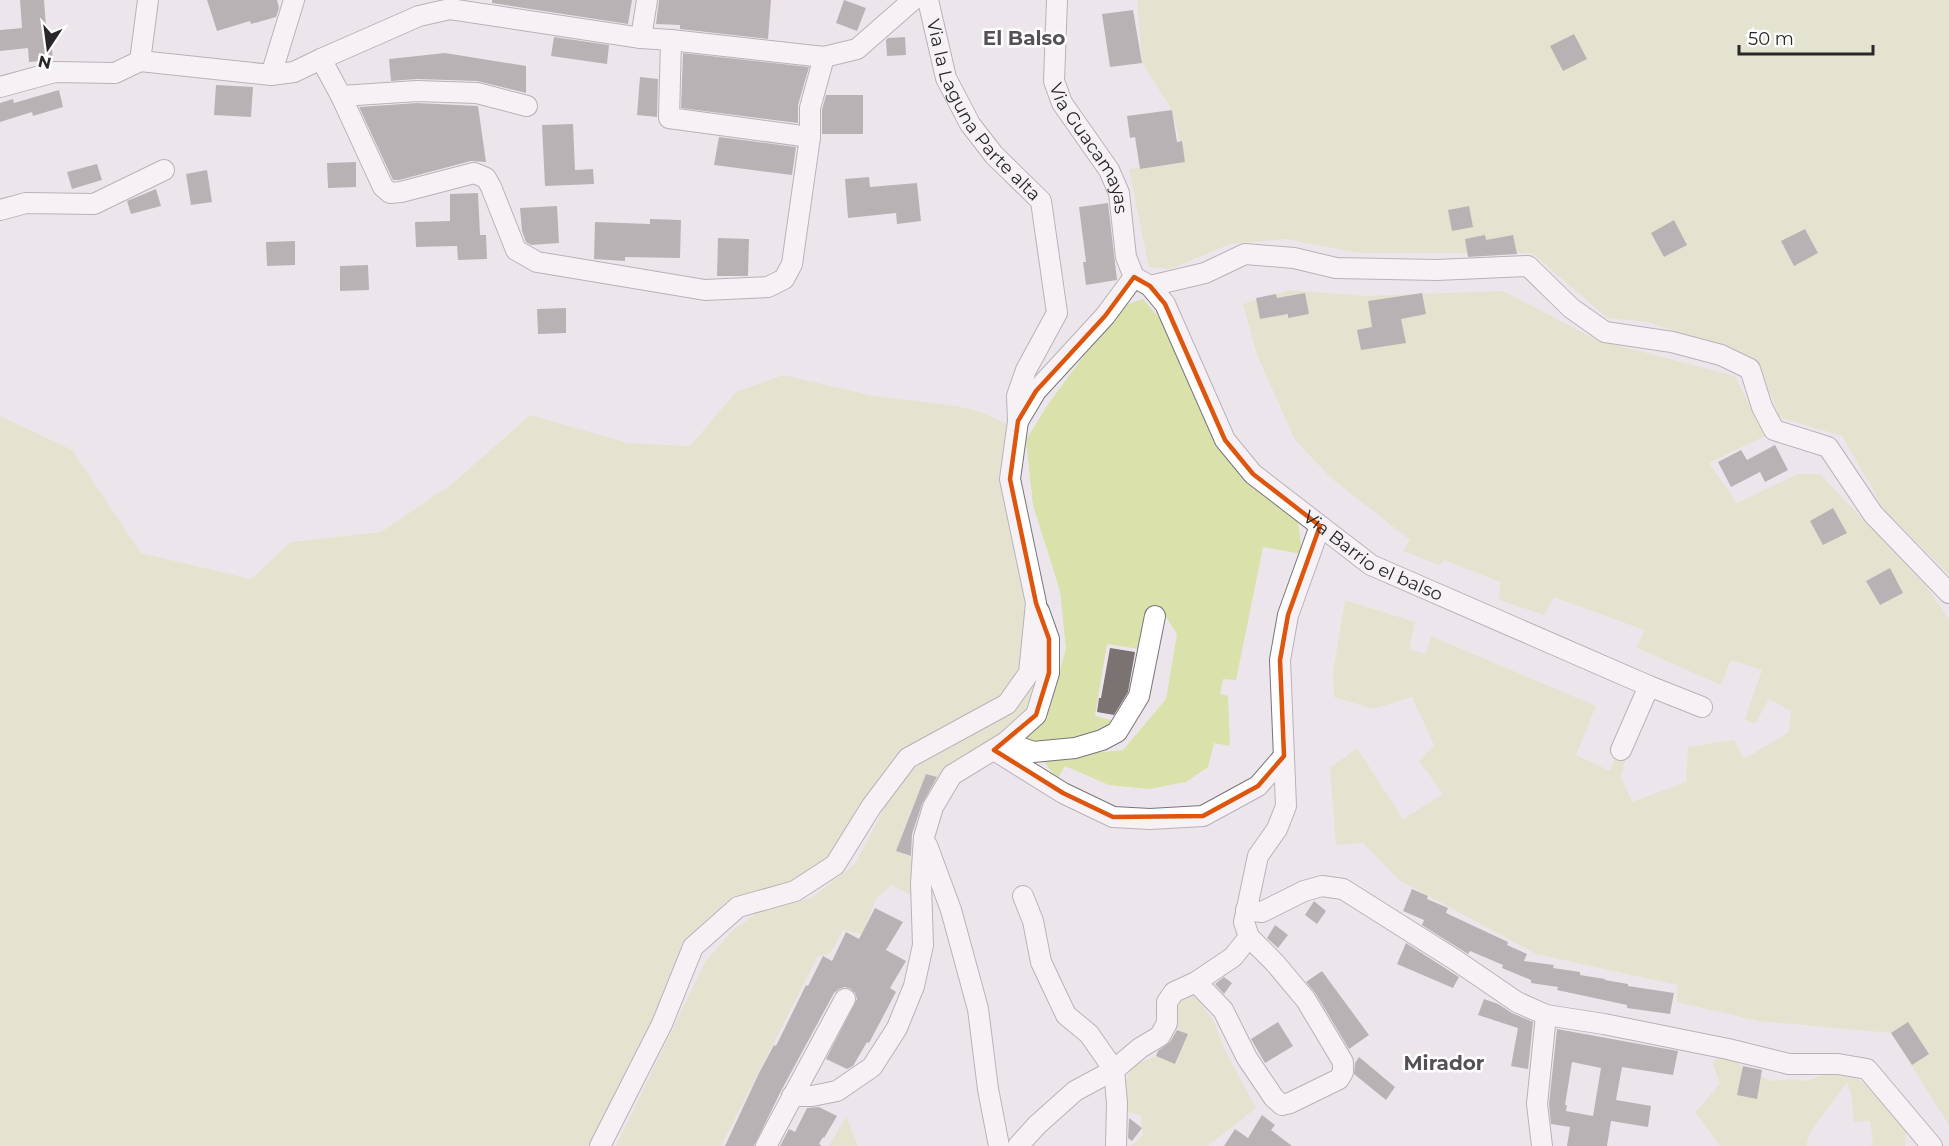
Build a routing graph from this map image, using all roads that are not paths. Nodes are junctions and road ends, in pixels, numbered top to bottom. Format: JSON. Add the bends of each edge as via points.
{"nodes":[{"id":1,"x":148,"y":0,"type":"edge"},
{"id":2,"x":294,"y":0,"type":"edge"},
{"id":3,"x":647,"y":0,"type":"edge"},
{"id":4,"x":913,"y":0,"type":"edge"},
{"id":5,"x":928,"y":0,"type":"edge"},
{"id":6,"x":1057,"y":0,"type":"edge"},
{"id":7,"x":641,"y":38,"type":"junction"},
{"id":8,"x":671,"y":40,"type":"junction"},
{"id":9,"x":824,"y":57,"type":"junction"},
{"id":10,"x":321,"y":58,"type":"junction"},
{"id":11,"x":140,"y":61,"type":"junction"},
{"id":12,"x":271,"y":75,"type":"junction"},
{"id":13,"x":0,"y":87,"type":"edge"},
{"id":14,"x":341,"y":96,"type":"junction"},
{"id":15,"x":527,"y":106,"type":"dead end"},
{"id":16,"x":810,"y":137,"type":"junction"},
{"id":17,"x":165,"y":170,"type":"dead end"},
{"id":18,"x":0,"y":210,"type":"edge"},
{"id":19,"x":1142,"y":282,"type":"junction"},
{"id":20,"x":1018,"y":421,"type":"junction"},
{"id":21,"x":1320,"y":526,"type":"junction"},
{"id":22,"x":1949,"y":592,"type":"edge"},
{"id":23,"x":1036,"y":603,"type":"junction"},
{"id":24,"x":1155,"y":616,"type":"dead end"},
{"id":25,"x":1649,"y":686,"type":"junction"},
{"id":26,"x":1702,"y":707,"type":"dead end"},
{"id":27,"x":1000,"y":746,"type":"junction"},
{"id":28,"x":1621,"y":750,"type":"dead end"},
{"id":29,"x":1284,"y":756,"type":"junction"},
{"id":30,"x":924,"y":837,"type":"junction"},
{"id":31,"x":1023,"y":896,"type":"dead end"},
{"id":32,"x":1246,"y":910,"type":"junction"},
{"id":33,"x":1250,"y":937,"type":"junction"},
{"id":34,"x":1196,"y":982,"type":"junction"},
{"id":35,"x":845,"y":999,"type":"dead end"},
{"id":36,"x":1546,"y":1015,"type":"junction"},
{"id":37,"x":1114,"y":1070,"type":"junction"},
{"id":38,"x":792,"y":1096,"type":"junction"},
{"id":39,"x":600,"y":1146,"type":"edge"},
{"id":40,"x":766,"y":1146,"type":"edge"},
{"id":41,"x":999,"y":1146,"type":"edge"},
{"id":42,"x":1018,"y":1146,"type":"edge"},
{"id":43,"x":1116,"y":1146,"type":"edge"},
{"id":44,"x":1542,"y":1146,"type":"edge"},
{"id":45,"x":1932,"y":1146,"type":"edge"}],
"edges":[{"from":1,"to":11,"type":"street"},
{"from":2,"to":12,"type":"street"},
{"from":3,"to":7,"type":"street"},
{"from":4,"to":9,"type":"street","via":[[857,49]]},
{"from":5,"to":20,"type":"street","name":"Via la Laguna Parte alta","via":[[946,78],[970,124],[994,155],[1041,201],[1057,313],[1026,369],[1017,396]]},
{"from":6,"to":19,"type":"street","name":"Via Guacamayas","via":[[1054,81],[1062,103],[1109,170],[1119,193],[1126,257]]},
{"from":7,"to":8,"type":"street"},
{"from":7,"to":10,"type":"street","via":[[450,9],[419,15]]},
{"from":8,"to":9,"type":"street"},
{"from":8,"to":16,"type":"street","via":[[669,118]]},
{"from":9,"to":16,"type":"street","via":[[810,108]]},
{"from":10,"to":12,"type":"street","via":[[294,72]]},
{"from":10,"to":14,"type":"street"},
{"from":11,"to":12,"type":"street"},
{"from":11,"to":13,"type":"street","via":[[115,73],[55,72]]},
{"from":14,"to":15,"type":"street","via":[[417,91],[477,93]]},
{"from":14,"to":16,"type":"street","via":[[383,188],[390,193],[474,173],[486,178],[491,187],[516,250],[537,262],[705,290],[768,287],[784,279],[792,264]]},
{"from":17,"to":18,"type":"street","via":[[94,204],[26,203]]},
{"from":19,"to":20,"type":"street","via":[[1036,391]]},
{"from":19,"to":21,"type":"street","name":"Via Barrio el balso","via":[[1166,304],[1225,440],[1253,474]]},
{"from":19,"to":22,"type":"street","via":[[1205,273],[1245,254],[1294,258],[1336,268],[1437,270],[1528,266],[1571,308],[1605,332],[1672,342],[1721,355],[1750,369],[1774,430],[1828,447],[1873,514]]},
{"from":20,"to":23,"type":"street","name":"Via la Laguna Parte alta","via":[[1010,479]]},
{"from":21,"to":25,"type":"street","name":"Via Barrio el balso","via":[[1371,565]]},
{"from":21,"to":29,"type":"street","via":[[1288,615],[1280,660]]},
{"from":23,"to":27,"type":"street","via":[[1048,639],[1049,673],[1036,715]]},
{"from":23,"to":39,"type":"street","via":[[1029,673],[1008,704],[908,758],[835,865],[795,891],[738,908],[693,947],[662,1024]]},
{"from":24,"to":27,"type":"street","via":[[1139,696],[1117,732],[1075,748],[1033,752]]},
{"from":25,"to":26,"type":"street","name":"Via Barrio el balso"},
{"from":25,"to":28,"type":"street"},
{"from":27,"to":29,"type":"street","via":[[1063,793],[1113,817],[1150,819],[1203,816],[1258,786]]},
{"from":27,"to":30,"type":"street","via":[[952,775],[933,807]]},
{"from":29,"to":32,"type":"street","via":[[1286,806],[1277,829],[1258,856]]},
{"from":30,"to":38,"type":"street","via":[[923,945],[914,986],[897,1028],[872,1067],[837,1091]]},
{"from":30,"to":41,"type":"street","via":[[951,910],[978,1009]]},
{"from":31,"to":37,"type":"street","via":[[1033,921],[1041,962],[1066,1015],[1089,1034]]},
{"from":32,"to":33,"type":"street","via":[[1244,922]]},
{"from":32,"to":36,"type":"street","via":[[1262,912],[1322,886],[1343,889],[1517,1002]]},
{"from":33,"to":34,"type":"street","via":[[1233,957]]},
{"from":33,"to":34,"type":"street","via":[[1306,1000],[1343,1062],[1339,1079],[1282,1105],[1247,1058],[1222,1010]]},
{"from":34,"to":37,"type":"street","via":[[1174,992],[1167,1002],[1167,1023],[1160,1036]]},
{"from":35,"to":38,"type":"street"},
{"from":36,"to":44,"type":"street","via":[[1537,1104]]},
{"from":36,"to":45,"type":"street","via":[[1789,1064],[1838,1064],[1867,1069]]},
{"from":37,"to":42,"type":"street","via":[[1075,1091]]},
{"from":37,"to":43,"type":"street"},
{"from":38,"to":40,"type":"street"}]}
